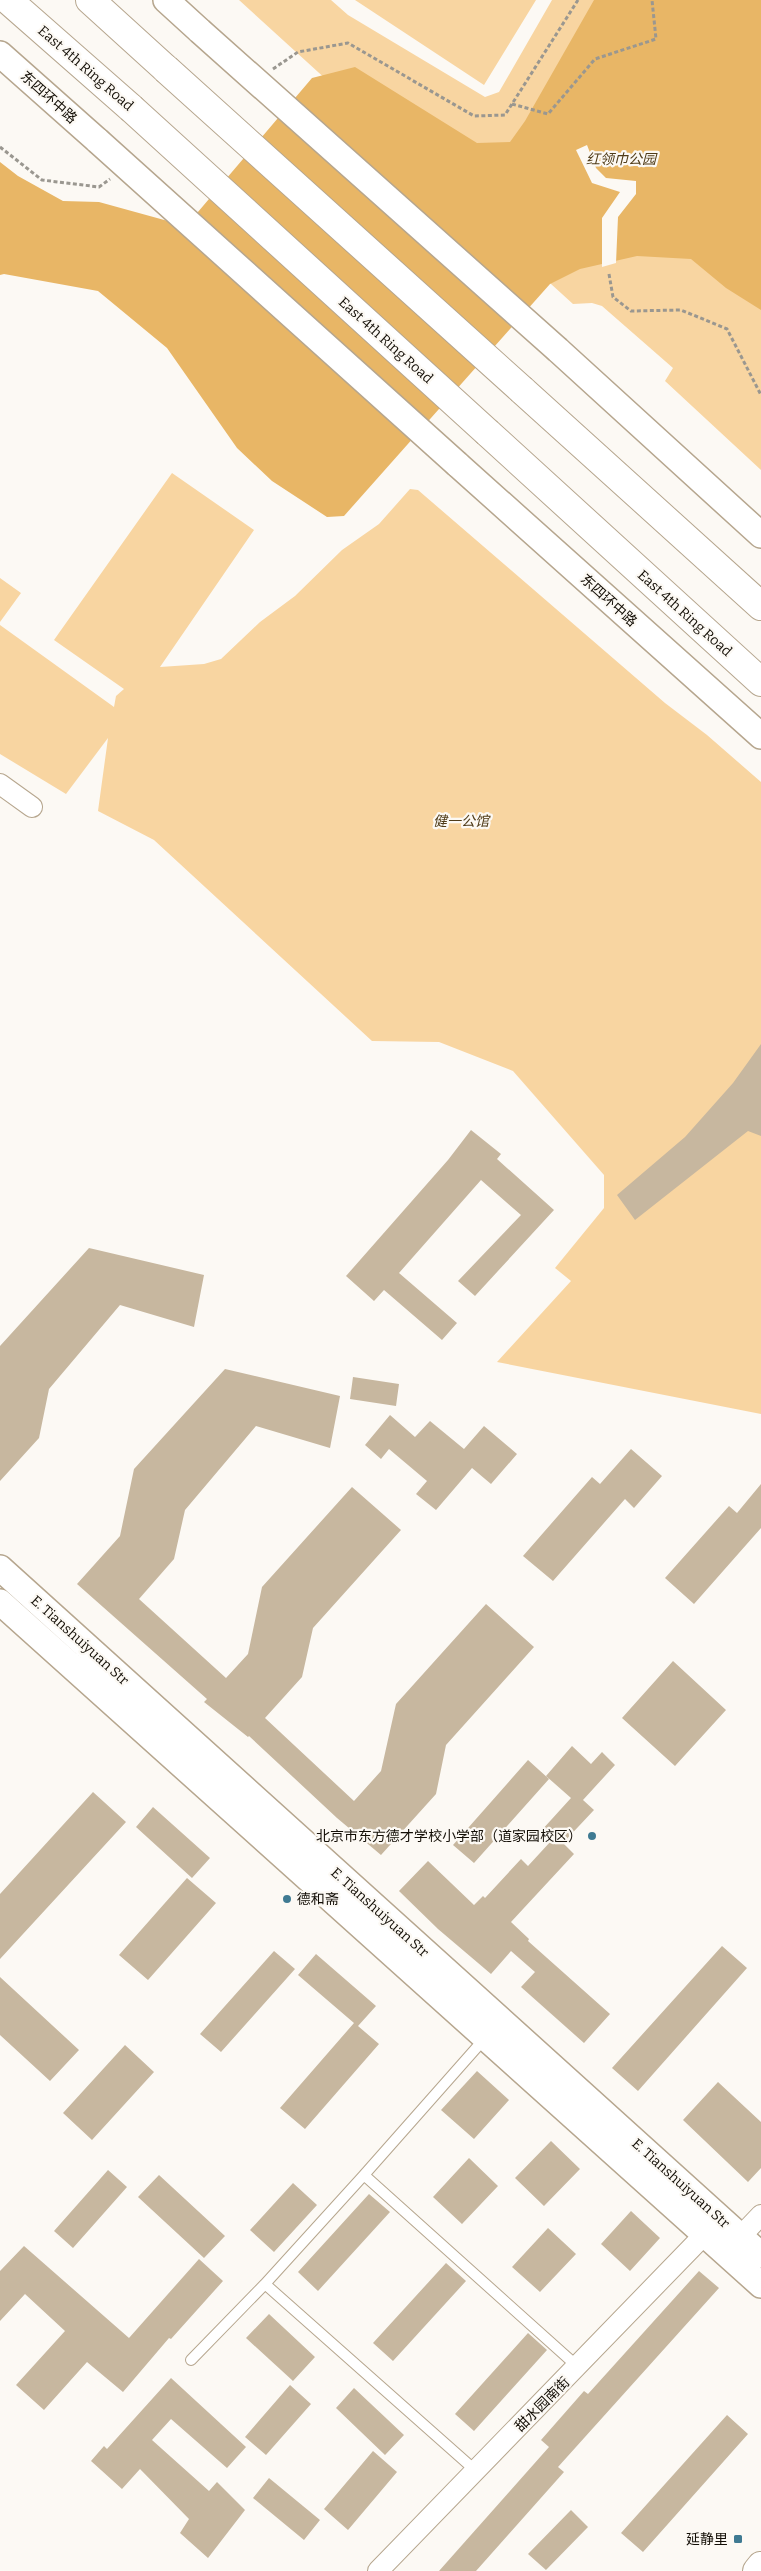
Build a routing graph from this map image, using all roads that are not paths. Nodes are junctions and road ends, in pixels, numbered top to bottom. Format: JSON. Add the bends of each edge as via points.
{"nodes":[{"id":1,"x":8,"y":0,"type":"edge"},
{"id":2,"x":90,"y":0,"type":"edge"},
{"id":3,"x":166,"y":0,"type":"edge"},
{"id":4,"x":0,"y":54,"type":"edge"},
{"id":5,"x":761,"y":535,"type":"edge"},
{"id":6,"x":761,"y":606,"type":"edge"},
{"id":7,"x":761,"y":682,"type":"edge"},
{"id":8,"x":761,"y":736,"type":"edge"},
{"id":9,"x":0,"y":784,"type":"edge"},
{"id":10,"x":32,"y":807,"type":"dead end"},
{"id":11,"x":0,"y":1568,"type":"edge"},
{"id":12,"x":0,"y":1602,"type":"edge"},
{"id":13,"x":486,"y":2037,"type":"junction"},
{"id":14,"x":364,"y":2175,"type":"junction"},
{"id":15,"x":761,"y":2215,"type":"edge"},
{"id":16,"x":704,"y":2235,"type":"junction"},
{"id":17,"x":740,"y":2237,"type":"junction"},
{"id":18,"x":761,"y":2255,"type":"edge"},
{"id":19,"x":266,"y":2284,"type":"junction"},
{"id":20,"x":761,"y":2286,"type":"edge"},
{"id":21,"x":191,"y":2360,"type":"dead end"},
{"id":22,"x":578,"y":2367,"type":"junction"},
{"id":23,"x":476,"y":2471,"type":"junction"},
{"id":24,"x":761,"y":2566,"type":"edge"},
{"id":25,"x":378,"y":2571,"type":"edge"},
{"id":26,"x":757,"y":2571,"type":"edge"}],
"edges":[{"from":1,"to":7,"type":"main road","name":"East 4th Ring Road","bridge":true,"via":[[131,108]]},
{"from":2,"to":6,"type":"main road","bridge":true},
{"from":3,"to":5,"type":"street","bridge":true},
{"from":4,"to":8,"type":"street","name":"东四环中路","bridge":true},
{"from":9,"to":10,"type":"street"},
{"from":11,"to":17,"type":"street","name":"E. Tianshuiyuan Str"},
{"from":12,"to":13,"type":"street","name":"E. Tianshuiyuan Str"},
{"from":13,"to":14,"type":"lane"},
{"from":13,"to":16,"type":"street","name":"E. Tianshuiyuan Str"},
{"from":14,"to":19,"type":"lane"},
{"from":14,"to":22,"type":"lane"},
{"from":15,"to":17,"type":"street"},
{"from":16,"to":20,"type":"street","name":"E. Tianshuiyuan Str"},
{"from":16,"to":22,"type":"street","name":"甜水园南街"},
{"from":17,"to":18,"type":"street","name":"E. Tianshuiyuan Str"},
{"from":19,"to":21,"type":"lane"},
{"from":19,"to":23,"type":"lane"},
{"from":22,"to":23,"type":"street","name":"甜水园南街"},
{"from":23,"to":25,"type":"street","name":"甜水园南街"},
{"from":24,"to":26,"type":"main road"}]}
